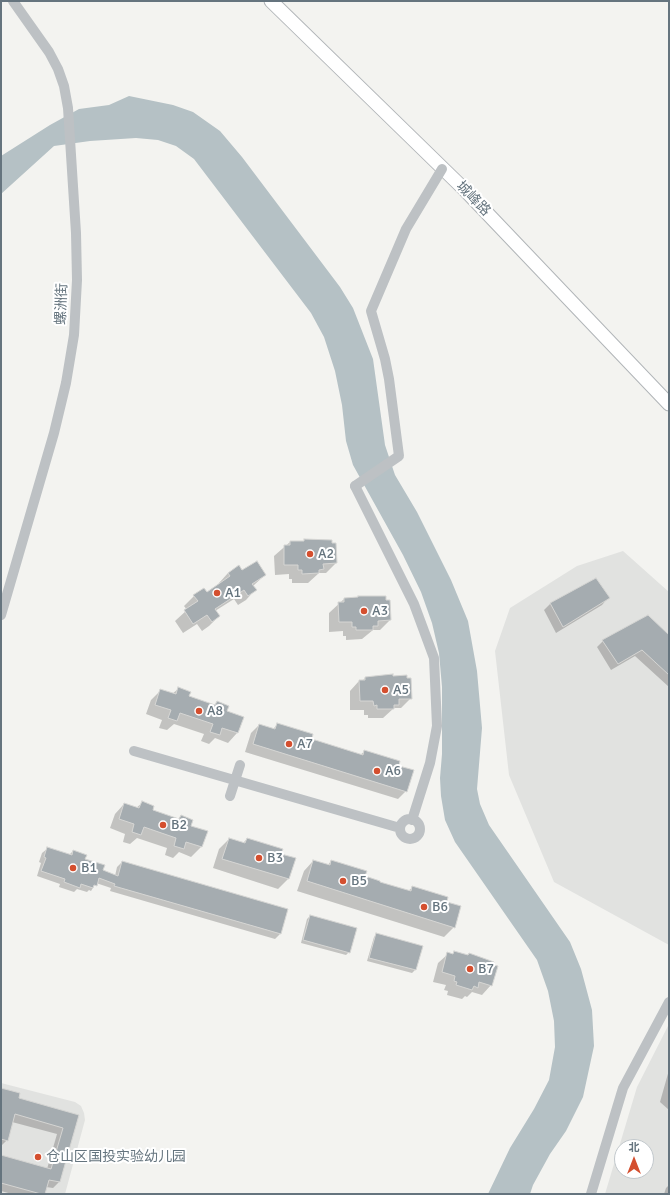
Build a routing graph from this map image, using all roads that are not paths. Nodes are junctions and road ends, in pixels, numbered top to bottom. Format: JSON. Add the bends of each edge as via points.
{"nodes":[{"id":1,"x":13,"y":1,"type":"edge"},
{"id":2,"x":271,"y":1,"type":"edge"},
{"id":3,"x":442,"y":169,"type":"dead end"},
{"id":4,"x":669,"y":404,"type":"edge"},
{"id":5,"x":1,"y":615,"type":"edge"},
{"id":6,"x":134,"y":751,"type":"dead end"},
{"id":7,"x":240,"y":765,"type":"dead end"},
{"id":8,"x":236,"y":780,"type":"junction"},
{"id":9,"x":230,"y":796,"type":"dead end"},
{"id":10,"x":412,"y":820,"type":"junction"},
{"id":11,"x":400,"y":828,"type":"junction"},
{"id":12,"x":669,"y":1002,"type":"edge"},
{"id":13,"x":590,"y":1194,"type":"edge"}],
"edges":[{"from":1,"to":5,"type":"street","name":"螺洲街","via":[[54,61],[64,86],[68,108],[77,280],[71,360],[54,433]]},
{"from":2,"to":4,"type":"main road","name":"城峰路","via":[[465,190]]},
{"from":3,"to":10,"type":"street","bridge":true,"via":[[406,229],[371,311],[389,378],[399,456],[355,486],[414,604],[434,658],[437,726],[430,763]]},
{"from":6,"to":8,"type":"street"},
{"from":7,"to":8,"type":"street"},
{"from":8,"to":9,"type":"street"},
{"from":8,"to":11,"type":"street"},
{"from":10,"to":11,"type":"street","via":[[403,822]]},
{"from":10,"to":11,"type":"street","via":[[420,826],[420,833],[416,838],[409,840],[403,837]]},
{"from":12,"to":13,"type":"street","via":[[623,1088]]}]}
